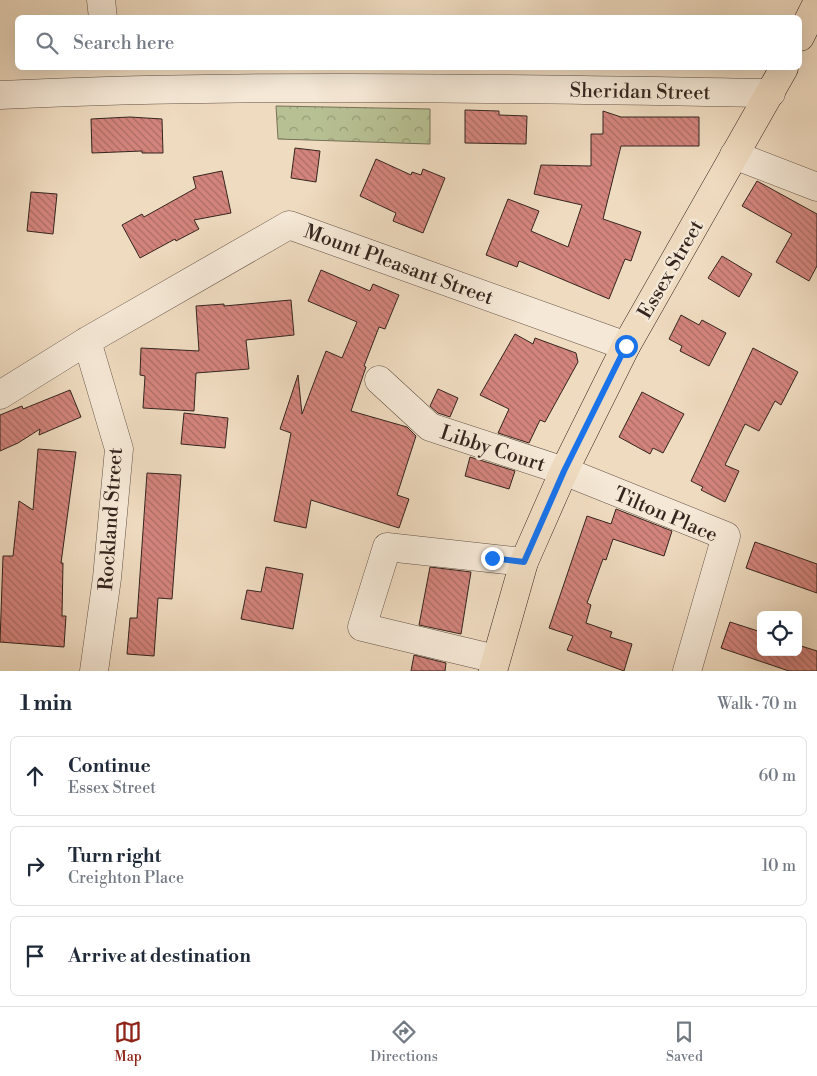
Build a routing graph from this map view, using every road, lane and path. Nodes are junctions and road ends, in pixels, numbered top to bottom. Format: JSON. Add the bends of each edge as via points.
{"nodes":[{"id":1,"x":101,"y":0,"type":"edge"},
{"id":2,"x":817,"y":3,"type":"edge"},
{"id":3,"x":103,"y":15,"type":"edge"},
{"id":4,"x":802,"y":34,"type":"edge"},
{"id":5,"x":783,"y":70,"type":"edge"},
{"id":6,"x":111,"y":79,"type":"edge"},
{"id":7,"x":771,"y":93,"type":"junction"},
{"id":8,"x":0,"y":95,"type":"edge"},
{"id":9,"x":734,"y":155,"type":"junction"},
{"id":10,"x":817,"y":187,"type":"edge"},
{"id":11,"x":87,"y":341,"type":"junction"},
{"id":12,"x":626,"y":346,"type":"junction"},
{"id":13,"x":380,"y":380,"type":"dead end"},
{"id":14,"x":0,"y":395,"type":"edge"},
{"id":15,"x":564,"y":471,"type":"junction"},
{"id":16,"x":524,"y":562,"type":"junction"},
{"id":17,"x":495,"y":665,"type":"edge"},
{"id":18,"x":94,"y":671,"type":"edge"},
{"id":19,"x":686,"y":671,"type":"edge"}],
"edges":[{"from":1,"to":3,"type":"street"},
{"from":2,"to":4,"type":"main road"},
{"from":5,"to":7,"type":"main road","name":"Essex Street"},
{"from":6,"to":7,"type":"street","name":"Sheridan Street","via":[[364,87]]},
{"from":6,"to":8,"type":"street","name":"Sheridan Street"},
{"from":7,"to":9,"type":"main road","name":"Essex Street"},
{"from":9,"to":10,"type":"street"},
{"from":9,"to":12,"type":"main road","name":"Essex Street"},
{"from":11,"to":12,"type":"street","name":"Mount Pleasant Street","via":[[289,225]]},
{"from":11,"to":14,"type":"street","name":"Mount Pleasant Street"},
{"from":11,"to":18,"type":"street","name":"Rockland Street","via":[[119,449],[107,578]]},
{"from":12,"to":15,"type":"main road","name":"Essex Street"},
{"from":13,"to":15,"type":"street","name":"Libby Court","via":[[430,427]]},
{"from":15,"to":16,"type":"main road","name":"Essex Street"},
{"from":15,"to":19,"type":"street","name":"Tilton Place","via":[[726,536]]},
{"from":16,"to":17,"type":"main road","name":"Essex Street"},
{"from":16,"to":17,"type":"street","via":[[387,547],[362,627]]}]}
